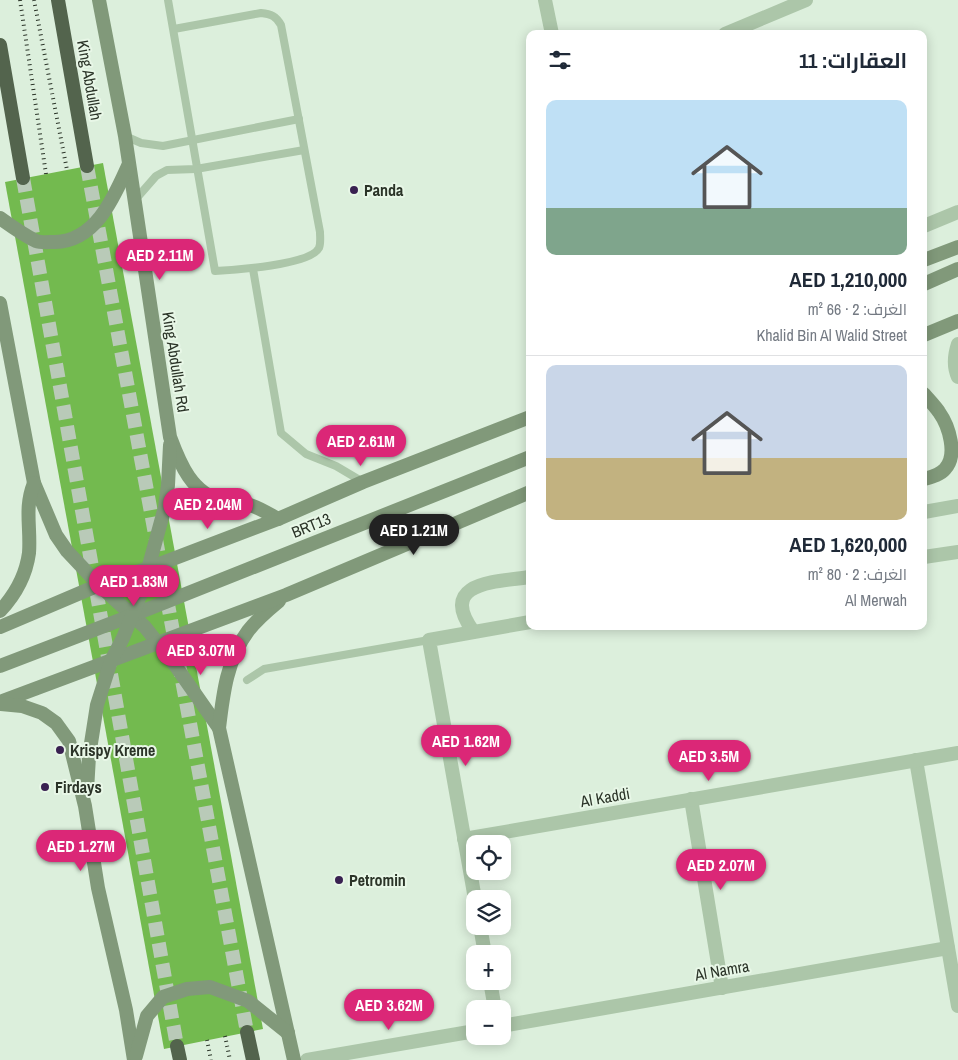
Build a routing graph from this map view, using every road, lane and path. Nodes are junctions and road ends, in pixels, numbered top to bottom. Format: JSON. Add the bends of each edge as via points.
{"nodes":[{"id":1,"x":58,"y":0,"type":"edge"},
{"id":2,"x":99,"y":0,"type":"edge"},
{"id":3,"x":168,"y":0,"type":"edge"},
{"id":4,"x":545,"y":0,"type":"edge"},
{"id":5,"x":806,"y":0,"type":"edge"},
{"id":6,"x":174,"y":29,"type":"junction"},
{"id":7,"x":551,"y":30,"type":"edge"},
{"id":8,"x":735,"y":30,"type":"edge"},
{"id":9,"x":0,"y":45,"type":"edge"},
{"id":10,"x":299,"y":120,"type":"junction"},
{"id":11,"x":125,"y":136,"type":"junction"},
{"id":12,"x":191,"y":140,"type":"junction"},
{"id":13,"x":304,"y":150,"type":"junction"},
{"id":14,"x":129,"y":165,"type":"junction"},
{"id":15,"x":87,"y":166,"type":"tunnel mouth"},
{"id":16,"x":196,"y":169,"type":"junction"},
{"id":17,"x":23,"y":178,"type":"tunnel mouth"},
{"id":18,"x":134,"y":202,"type":"junction"},
{"id":19,"x":958,"y":212,"type":"edge"},
{"id":20,"x":0,"y":218,"type":"edge"},
{"id":21,"x":927,"y":225,"type":"edge"},
{"id":22,"x":958,"y":247,"type":"edge"},
{"id":23,"x":927,"y":259,"type":"edge"},
{"id":24,"x":253,"y":269,"type":"junction"},
{"id":25,"x":958,"y":269,"type":"edge"},
{"id":26,"x":927,"y":283,"type":"edge"},
{"id":27,"x":0,"y":303,"type":"edge"},
{"id":28,"x":958,"y":321,"type":"edge"},
{"id":29,"x":927,"y":334,"type":"edge"},
{"id":30,"x":958,"y":344,"type":"edge"},
{"id":31,"x":958,"y":377,"type":"edge"},
{"id":32,"x":927,"y":398,"type":"edge"},
{"id":33,"x":526,"y":419,"type":"edge"},
{"id":34,"x":170,"y":437,"type":"junction"},
{"id":35,"x":526,"y":459,"type":"edge"},
{"id":36,"x":927,"y":478,"type":"edge"},
{"id":37,"x":363,"y":482,"type":"junction"},
{"id":38,"x":34,"y":483,"type":"junction"},
{"id":39,"x":526,"y":494,"type":"edge"},
{"id":40,"x":958,"y":506,"type":"edge"},
{"id":41,"x":927,"y":511,"type":"edge"},
{"id":42,"x":278,"y":519,"type":"junction"},
{"id":43,"x":958,"y":552,"type":"edge"},
{"id":44,"x":927,"y":557,"type":"edge"},
{"id":45,"x":149,"y":568,"type":"junction"},
{"id":46,"x":526,"y":578,"type":"edge"},
{"id":47,"x":99,"y":585,"type":"junction"},
{"id":48,"x":286,"y":595,"type":"junction"},
{"id":49,"x":0,"y":611,"type":"edge"},
{"id":50,"x":133,"y":615,"type":"junction"},
{"id":51,"x":526,"y":623,"type":"edge"},
{"id":52,"x":0,"y":627,"type":"edge"},
{"id":53,"x":472,"y":631,"type":"junction"},
{"id":54,"x":429,"y":640,"type":"junction"},
{"id":55,"x":157,"y":643,"type":"junction"},
{"id":56,"x":111,"y":661,"type":"junction"},
{"id":57,"x":0,"y":666,"type":"edge"},
{"id":58,"x":247,"y":680,"type":"dead end"},
{"id":59,"x":0,"y":703,"type":"edge"},
{"id":60,"x":219,"y":728,"type":"junction"},
{"id":61,"x":958,"y":753,"type":"edge"},
{"id":62,"x":916,"y":760,"type":"junction"},
{"id":63,"x":690,"y":799,"type":"junction"},
{"id":64,"x":86,"y":806,"type":"junction"},
{"id":65,"x":464,"y":839,"type":"junction"},
{"id":66,"x":473,"y":890,"type":"edge"},
{"id":67,"x":948,"y":948,"type":"junction"},
{"id":68,"x":722,"y":988,"type":"junction"},
{"id":69,"x":958,"y":1006,"type":"edge"},
{"id":70,"x":511,"y":1024,"type":"edge"},
{"id":71,"x":247,"y":1032,"type":"tunnel mouth"},
{"id":72,"x":288,"y":1033,"type":"junction"},
{"id":73,"x":466,"y":1033,"type":"edge"},
{"id":74,"x":135,"y":1060,"type":"edge"},
{"id":75,"x":253,"y":1060,"type":"edge"},
{"id":76,"x":294,"y":1060,"type":"edge"},
{"id":77,"x":307,"y":1060,"type":"edge"}],
"edges":[{"from":1,"to":15,"type":"highway","name":"King Abdullah"},
{"from":2,"to":11,"type":"main road","name":"King Abdullah Rd"},
{"from":3,"to":6,"type":"lane"},
{"from":4,"to":7,"type":"street"},
{"from":5,"to":8,"type":"street"},
{"from":6,"to":10,"type":"lane","via":[[260,13],[275,16],[281,25]]},
{"from":6,"to":12,"type":"lane"},
{"from":9,"to":17,"type":"highway"},
{"from":10,"to":12,"type":"lane"},
{"from":10,"to":13,"type":"lane"},
{"from":11,"to":12,"type":"lane","via":[[141,143],[163,146]]},
{"from":11,"to":14,"type":"main road","name":"King Abdullah Rd"},
{"from":12,"to":16,"type":"lane"},
{"from":13,"to":16,"type":"lane"},
{"from":13,"to":24,"type":"lane","via":[[320,232],[318,249],[307,258]]},
{"from":14,"to":18,"type":"main road","name":"King Abdullah Rd"},
{"from":14,"to":20,"type":"main road","via":[[103,213],[86,232],[72,240],[38,242]]},
{"from":16,"to":18,"type":"lane","via":[[162,172]]},
{"from":16,"to":24,"type":"lane","via":[[215,272]]},
{"from":18,"to":34,"type":"main road","name":"King Abdullah Rd"},
{"from":19,"to":21,"type":"street"},
{"from":22,"to":23,"type":"main road"},
{"from":24,"to":37,"type":"lane","via":[[282,433],[306,454]]},
{"from":25,"to":26,"type":"main road"},
{"from":27,"to":38,"type":"main road"},
{"from":28,"to":29,"type":"main road"},
{"from":30,"to":31,"type":"street","via":[[954,357]]},
{"from":32,"to":36,"type":"main road","via":[[945,423],[951,447],[946,469]]},
{"from":33,"to":37,"type":"main road"},
{"from":34,"to":42,"type":"main road","name":"King Abdullah Rd","via":[[180,463],[206,494],[251,505]]},
{"from":34,"to":45,"type":"main road","via":[[165,507]]},
{"from":35,"to":50,"type":"main road","name":"BRT13"},
{"from":37,"to":42,"type":"main road"},
{"from":38,"to":47,"type":"main road","via":[[56,535]]},
{"from":38,"to":49,"type":"main road","via":[[28,505],[29,553],[25,570],[14,595]]},
{"from":39,"to":48,"type":"main road"},
{"from":40,"to":41,"type":"street"},
{"from":42,"to":45,"type":"main road"},
{"from":43,"to":44,"type":"street"},
{"from":45,"to":47,"type":"main road"},
{"from":45,"to":50,"type":"main road"},
{"from":46,"to":53,"type":"street","via":[[482,585],[468,591],[462,611]]},
{"from":47,"to":50,"type":"main road"},
{"from":47,"to":52,"type":"main road"},
{"from":48,"to":55,"type":"main road"},
{"from":48,"to":60,"type":"main road","via":[[248,631],[238,647],[229,668]]},
{"from":50,"to":55,"type":"main road"},
{"from":50,"to":56,"type":"main road"},
{"from":50,"to":57,"type":"main road","name":"BRT13"},
{"from":51,"to":53,"type":"street"},
{"from":53,"to":54,"type":"street"},
{"from":54,"to":58,"type":"lane","via":[[264,669]]},
{"from":54,"to":65,"type":"street"},
{"from":55,"to":56,"type":"main road"},
{"from":55,"to":60,"type":"main road"},
{"from":56,"to":59,"type":"main road"},
{"from":56,"to":64,"type":"main road","via":[[97,705]]},
{"from":59,"to":64,"type":"main road","via":[[42,713],[60,728],[69,741]]},
{"from":60,"to":72,"type":"main road"},
{"from":61,"to":62,"type":"street","name":"Al Kaddi"},
{"from":62,"to":63,"type":"street","name":"Al Kaddi"},
{"from":62,"to":67,"type":"street"},
{"from":63,"to":65,"type":"street","name":"Al Kaddi"},
{"from":63,"to":68,"type":"street"},
{"from":64,"to":74,"type":"main road","via":[[98,888]]},
{"from":65,"to":66,"type":"street"},
{"from":67,"to":68,"type":"street","name":"Al Namra"},
{"from":67,"to":69,"type":"street"},
{"from":68,"to":70,"type":"street","name":"Al Namra"},
{"from":71,"to":75,"type":"highway"},
{"from":72,"to":74,"type":"main road","via":[[248,1001],[210,987],[187,989],[163,997],[147,1016]]},
{"from":72,"to":76,"type":"main road"},
{"from":73,"to":77,"type":"street"}]}
